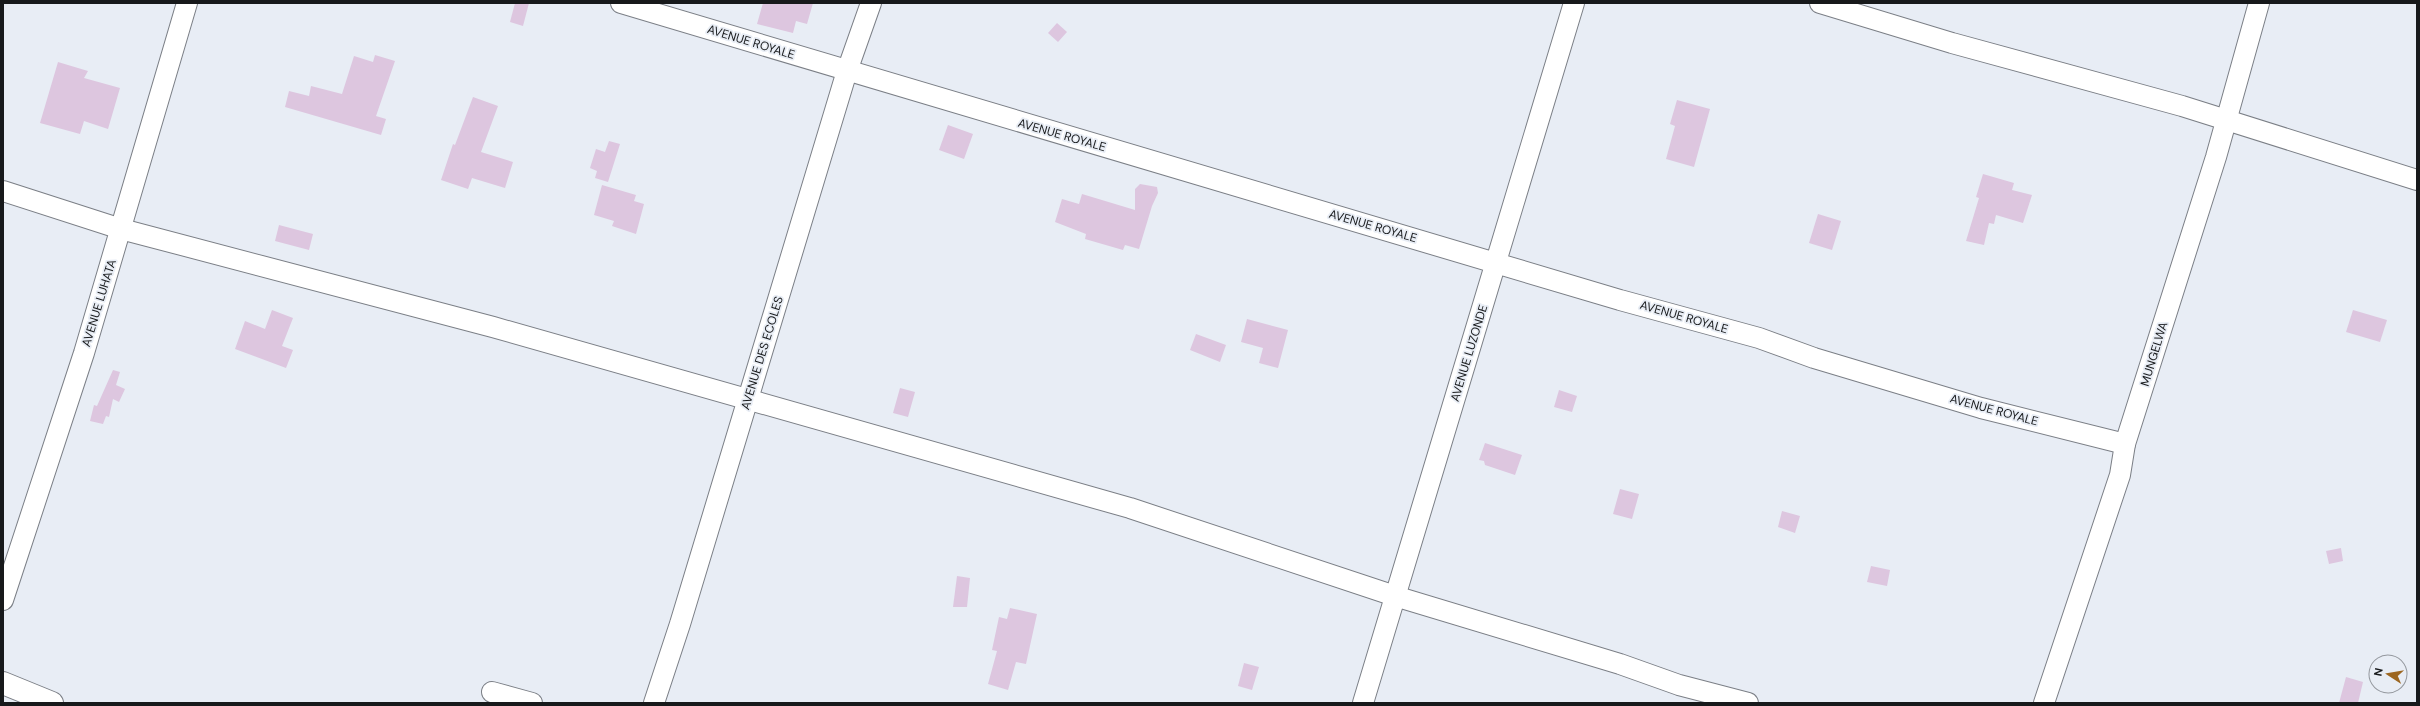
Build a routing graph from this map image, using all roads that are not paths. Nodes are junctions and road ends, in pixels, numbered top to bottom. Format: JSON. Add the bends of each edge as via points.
{"nodes":[{"id":1,"x":187,"y":3,"type":"edge"},
{"id":2,"x":621,"y":3,"type":"edge"},
{"id":3,"x":871,"y":3,"type":"edge"},
{"id":4,"x":1574,"y":3,"type":"edge"},
{"id":5,"x":1820,"y":3,"type":"edge"},
{"id":6,"x":2259,"y":3,"type":"edge"},
{"id":7,"x":847,"y":71,"type":"junction"},
{"id":8,"x":2226,"y":119,"type":"junction"},
{"id":9,"x":2417,"y":180,"type":"edge"},
{"id":10,"x":3,"y":191,"type":"edge"},
{"id":11,"x":121,"y":229,"type":"junction"},
{"id":12,"x":1496,"y":262,"type":"junction"},
{"id":13,"x":747,"y":401,"type":"junction"},
{"id":14,"x":2125,"y":444,"type":"junction"},
{"id":15,"x":1395,"y":596,"type":"junction"},
{"id":16,"x":3,"y":600,"type":"edge"},
{"id":17,"x":3,"y":683,"type":"edge"},
{"id":18,"x":492,"y":692,"type":"dead end"},
{"id":19,"x":52,"y":703,"type":"edge"},
{"id":20,"x":532,"y":703,"type":"edge"},
{"id":21,"x":654,"y":703,"type":"edge"},
{"id":22,"x":1363,"y":703,"type":"edge"},
{"id":23,"x":1748,"y":703,"type":"edge"},
{"id":24,"x":2044,"y":703,"type":"edge"}],
"edges":[{"from":1,"to":11,"type":"street","name":"AVENUE LUHATA"},
{"from":2,"to":7,"type":"street","name":"AVENUE ROYALE"},
{"from":3,"to":7,"type":"street","name":"AVENUE DES ECOLES"},
{"from":4,"to":12,"type":"street","name":"AVENUE LUZONDE"},
{"from":5,"to":8,"type":"street","via":[[1952,43]]},
{"from":6,"to":8,"type":"street","name":"MUNGELWA"},
{"from":7,"to":12,"type":"street","name":"AVENUE ROYALE"},
{"from":7,"to":13,"type":"street","name":"AVENUE DES ECOLES"},
{"from":8,"to":9,"type":"street"},
{"from":8,"to":14,"type":"street","name":"MUNGELWA","via":[[2205,194]]},
{"from":10,"to":11,"type":"street"},
{"from":11,"to":13,"type":"street","via":[[493,327]]},
{"from":11,"to":16,"type":"street","name":"AVENUE LUHATA","via":[[84,353]]},
{"from":12,"to":14,"type":"street","name":"AVENUE ROYALE","via":[[1759,338],[1814,358],[1981,408]]},
{"from":12,"to":15,"type":"street","name":"AVENUE LUZONDE"},
{"from":13,"to":15,"type":"street","via":[[1130,508]]},
{"from":13,"to":21,"type":"street","name":"AVENUE DES ECOLES"},
{"from":14,"to":24,"type":"street","name":"MUNGELWA","via":[[2120,475]]},
{"from":15,"to":22,"type":"street","name":"AVENUE LUZONDE"},
{"from":15,"to":23,"type":"street","via":[[1620,664],[1679,685]]},
{"from":17,"to":19,"type":"street"},
{"from":18,"to":20,"type":"street"}]}
